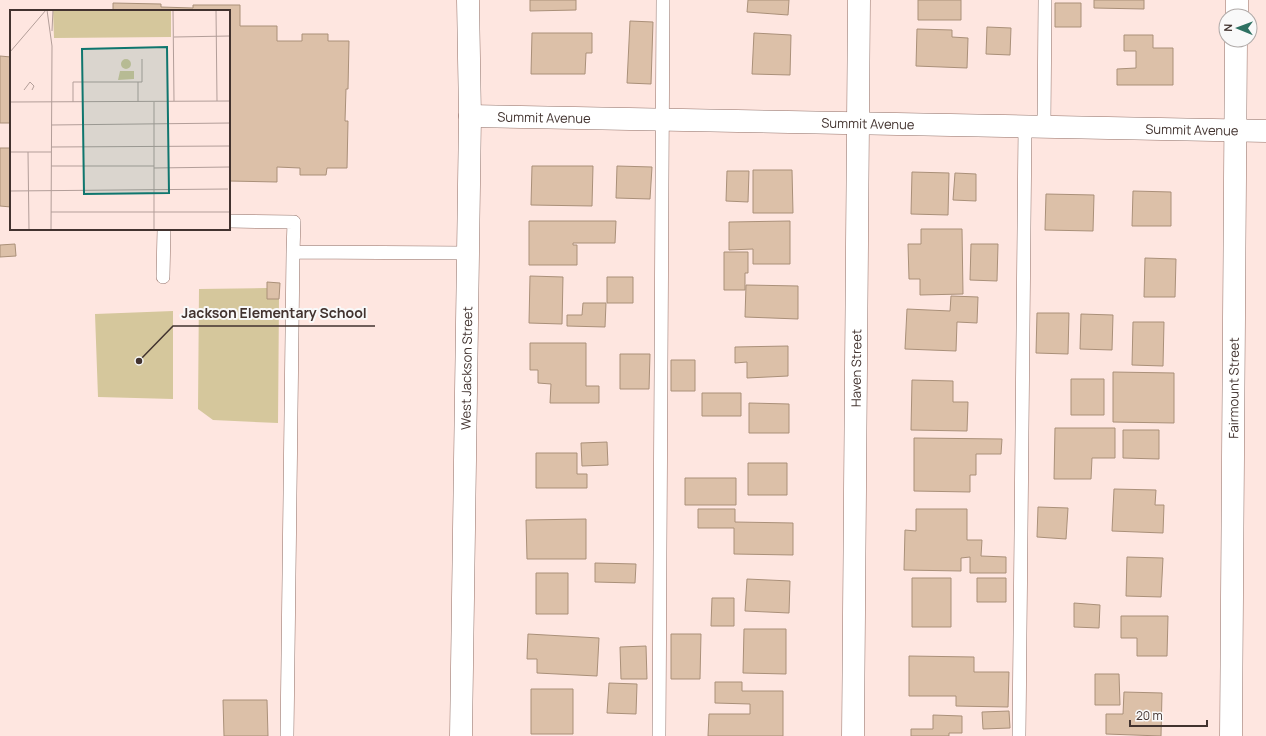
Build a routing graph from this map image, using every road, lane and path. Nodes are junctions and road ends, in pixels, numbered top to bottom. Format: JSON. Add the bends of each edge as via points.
{"nodes":[{"id":1,"x":468,"y":0,"type":"edge"},
{"id":2,"x":663,"y":0,"type":"edge"},
{"id":3,"x":859,"y":0,"type":"edge"},
{"id":4,"x":1045,"y":0,"type":"edge"},
{"id":5,"x":1236,"y":48,"type":"edge"},
{"id":6,"x":470,"y":116,"type":"junction"},
{"id":7,"x":662,"y":120,"type":"junction"},
{"id":8,"x":858,"y":124,"type":"junction"},
{"id":9,"x":1034,"y":126,"type":"junction"},
{"id":10,"x":1236,"y":130,"type":"junction"},
{"id":11,"x":1266,"y":131,"type":"edge"},
{"id":12,"x":230,"y":221,"type":"edge"},
{"id":13,"x":164,"y":230,"type":"edge"},
{"id":14,"x":293,"y":252,"type":"junction"},
{"id":15,"x":468,"y":254,"type":"junction"},
{"id":16,"x":163,"y":277,"type":"dead end"},
{"id":17,"x":287,"y":736,"type":"edge"},
{"id":18,"x":461,"y":736,"type":"edge"},
{"id":19,"x":659,"y":736,"type":"edge"},
{"id":20,"x":853,"y":736,"type":"edge"},
{"id":21,"x":1019,"y":736,"type":"edge"},
{"id":22,"x":1231,"y":736,"type":"edge"}],
"edges":[{"from":1,"to":6,"type":"street","name":"West Jackson Street"},
{"from":2,"to":7,"type":"lane"},
{"from":3,"to":8,"type":"street","name":"Haven Street"},
{"from":4,"to":9,"type":"lane"},
{"from":5,"to":10,"type":"street","name":"Fairmount Street"},
{"from":6,"to":7,"type":"street","name":"Summit Avenue"},
{"from":6,"to":15,"type":"street","name":"West Jackson Street"},
{"from":7,"to":8,"type":"street","name":"Summit Avenue"},
{"from":7,"to":19,"type":"lane"},
{"from":8,"to":9,"type":"street","name":"Summit Avenue"},
{"from":8,"to":20,"type":"street","name":"Haven Street"},
{"from":9,"to":10,"type":"street","name":"Summit Avenue"},
{"from":9,"to":21,"type":"lane"},
{"from":10,"to":11,"type":"street","name":"Summit Avenue"},
{"from":10,"to":22,"type":"street","name":"Fairmount Street"},
{"from":12,"to":14,"type":"lane","via":[[294,222]]},
{"from":13,"to":16,"type":"lane"},
{"from":14,"to":15,"type":"lane"},
{"from":14,"to":17,"type":"lane"},
{"from":15,"to":18,"type":"street","name":"West Jackson Street"}]}
